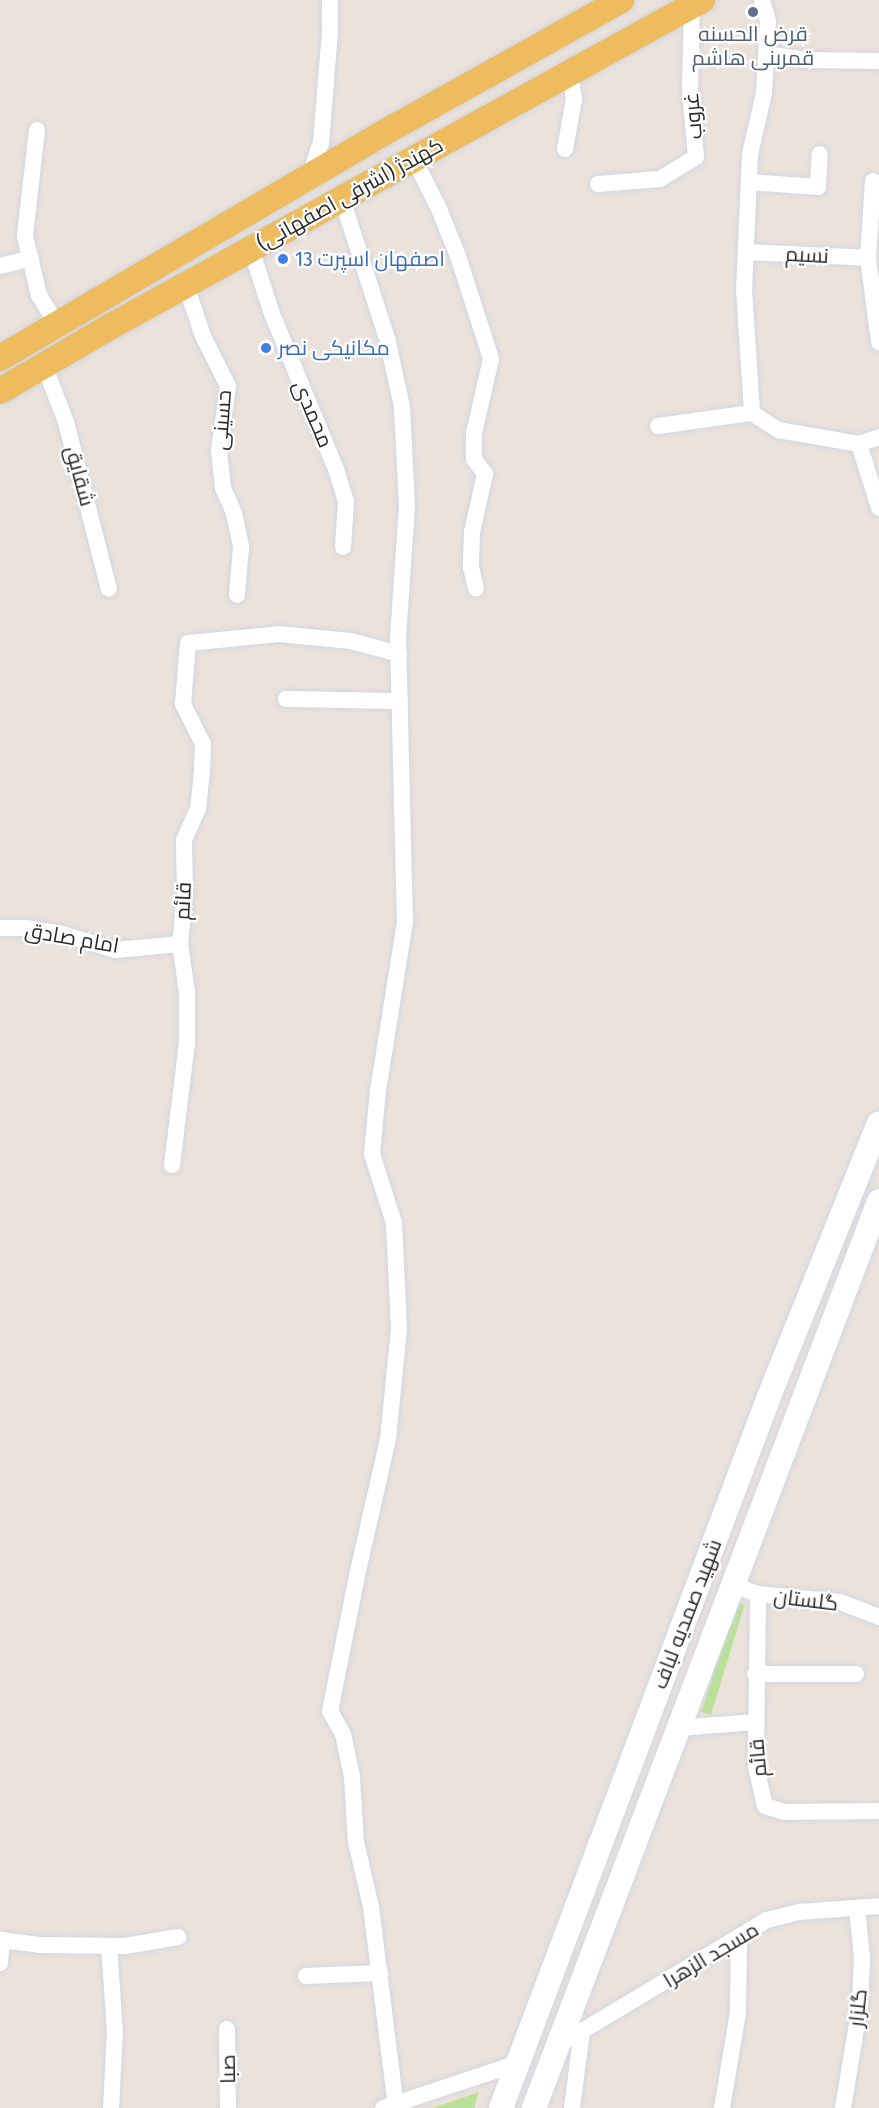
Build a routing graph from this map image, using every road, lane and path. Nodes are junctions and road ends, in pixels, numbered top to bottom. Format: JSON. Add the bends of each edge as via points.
{"nodes":[{"id":1,"x":330,"y":0,"type":"edge"},
{"id":2,"x":621,"y":0,"type":"edge"},
{"id":3,"x":762,"y":0,"type":"edge"},
{"id":4,"x":697,"y":3,"type":"edge"},
{"id":5,"x":766,"y":54,"type":"junction"},
{"id":6,"x":879,"y":61,"type":"edge"},
{"id":7,"x":570,"y":73,"type":"junction"},
{"id":8,"x":36,"y":130,"type":"dead end"},
{"id":9,"x":566,"y":149,"type":"dead end"},
{"id":10,"x":820,"y":154,"type":"dead end"},
{"id":11,"x":414,"y":159,"type":"junction"},
{"id":12,"x":309,"y":177,"type":"junction"},
{"id":13,"x":873,"y":181,"type":"dead end"},
{"id":14,"x":749,"y":182,"type":"junction"},
{"id":15,"x":598,"y":184,"type":"dead end"},
{"id":16,"x":342,"y":199,"type":"junction"},
{"id":17,"x":251,"y":249,"type":"junction"},
{"id":18,"x":746,"y":252,"type":"junction"},
{"id":19,"x":31,"y":258,"type":"junction"},
{"id":20,"x":868,"y":258,"type":"junction"},
{"id":21,"x":0,"y":266,"type":"edge"},
{"id":22,"x":186,"y":285,"type":"junction"},
{"id":23,"x":57,"y":325,"type":"junction"},
{"id":24,"x":879,"y":342,"type":"edge"},
{"id":25,"x":0,"y":358,"type":"edge"},
{"id":26,"x":44,"y":365,"type":"junction"},
{"id":27,"x":0,"y":391,"type":"edge"},
{"id":28,"x":752,"y":413,"type":"junction"},
{"id":29,"x":658,"y":426,"type":"dead end"},
{"id":30,"x":879,"y":437,"type":"edge"},
{"id":31,"x":859,"y":444,"type":"junction"},
{"id":32,"x":879,"y":508,"type":"edge"},
{"id":33,"x":343,"y":547,"type":"dead end"},
{"id":34,"x":109,"y":588,"type":"dead end"},
{"id":35,"x":476,"y":588,"type":"dead end"},
{"id":36,"x":237,"y":595,"type":"dead end"},
{"id":37,"x":399,"y":654,"type":"junction"},
{"id":38,"x":286,"y":699,"type":"dead end"},
{"id":39,"x":400,"y":701,"type":"junction"},
{"id":40,"x":0,"y":928,"type":"edge"},
{"id":41,"x":180,"y":944,"type":"junction"},
{"id":42,"x":879,"y":1123,"type":"edge"},
{"id":43,"x":172,"y":1164,"type":"dead end"},
{"id":44,"x":879,"y":1201,"type":"edge"},
{"id":45,"x":733,"y":1585,"type":"junction"},
{"id":46,"x":758,"y":1594,"type":"junction"},
{"id":47,"x":879,"y":1617,"type":"edge"},
{"id":48,"x":755,"y":1674,"type":"junction"},
{"id":49,"x":856,"y":1674,"type":"dead end"},
{"id":50,"x":756,"y":1722,"type":"junction"},
{"id":51,"x":678,"y":1728,"type":"junction"},
{"id":52,"x":879,"y":1811,"type":"edge"},
{"id":53,"x":879,"y":1906,"type":"edge"},
{"id":54,"x":857,"y":1908,"type":"junction"},
{"id":55,"x":178,"y":1937,"type":"dead end"},
{"id":56,"x":739,"y":1938,"type":"junction"},
{"id":57,"x":1,"y":1940,"type":"edge"},
{"id":58,"x":109,"y":1946,"type":"junction"},
{"id":59,"x":0,"y":1963,"type":"edge"},
{"id":60,"x":380,"y":1973,"type":"junction"},
{"id":61,"x":306,"y":1976,"type":"dead end"},
{"id":62,"x":227,"y":2029,"type":"dead end"},
{"id":63,"x":582,"y":2031,"type":"junction"},
{"id":64,"x":558,"y":2046,"type":"junction"},
{"id":65,"x":518,"y":2063,"type":"junction"},
{"id":66,"x":391,"y":2107,"type":"edge"},
{"id":67,"x":111,"y":2108,"type":"edge"},
{"id":68,"x":228,"y":2108,"type":"edge"},
{"id":69,"x":501,"y":2108,"type":"edge"},
{"id":70,"x":534,"y":2108,"type":"edge"},
{"id":71,"x":572,"y":2108,"type":"edge"},
{"id":72,"x":722,"y":2108,"type":"edge"},
{"id":73,"x":843,"y":2108,"type":"edge"}],
"edges":[{"from":1,"to":12,"type":"street","via":[[321,143]]},
{"from":2,"to":12,"type":"main road","name":"کهندژ (اشرفی اصفهانی)"},
{"from":3,"to":5,"type":"street","via":[[768,21]]},
{"from":4,"to":7,"type":"main road","name":"کهندژ (اشرفی اصفهانی)"},
{"from":4,"to":15,"type":"street","name":"غروب","via":[[690,91],[696,157],[660,178]]},
{"from":5,"to":6,"type":"street","via":[[808,60]]},
{"from":5,"to":14,"type":"street","via":[[764,93],[750,154]]},
{"from":7,"to":9,"type":"street","via":[[574,99]]},
{"from":7,"to":11,"type":"main road","name":"کهندژ (اشرفی اصفهانی)"},
{"from":8,"to":19,"type":"street","via":[[25,236]]},
{"from":10,"to":14,"type":"street","via":[[818,187]]},
{"from":11,"to":16,"type":"main road","name":"کهندژ (اشرفی اصفهانی)"},
{"from":11,"to":35,"type":"street","via":[[458,256],[491,359],[474,433],[474,459],[485,474],[472,532],[471,567]]},
{"from":12,"to":23,"type":"main road","name":"کهندژ (اشرفی اصفهانی)"},
{"from":13,"to":20,"type":"street"},
{"from":14,"to":18,"type":"street"},
{"from":16,"to":17,"type":"main road","name":"کهندژ (اشرفی اصفهانی)"},
{"from":16,"to":37,"type":"street","via":[[387,338],[402,406],[407,506]]},
{"from":17,"to":22,"type":"main road","name":"کهندژ (اشرفی اصفهانی)"},
{"from":17,"to":33,"type":"street","name":"محمدی","via":[[272,314],[346,501]]},
{"from":18,"to":20,"type":"street","name":"نسیم"},
{"from":18,"to":28,"type":"street","via":[[744,290]]},
{"from":19,"to":21,"type":"street"},
{"from":19,"to":23,"type":"street","via":[[39,294]]},
{"from":20,"to":24,"type":"street"},
{"from":22,"to":26,"type":"main road","name":"کهندژ (اشرفی اصفهانی)"},
{"from":22,"to":36,"type":"street","name":"حسینی","via":[[203,336],[228,386],[219,450],[223,488],[234,513],[241,547]]},
{"from":23,"to":25,"type":"main road","name":"کهندژ (اشرفی اصفهانی)"},
{"from":26,"to":27,"type":"main road","name":"کهندژ (اشرفی اصفهانی)"},
{"from":26,"to":34,"type":"street","name":"شقایق","via":[[66,422]]},
{"from":28,"to":29,"type":"street"},
{"from":28,"to":31,"type":"street","via":[[778,430]]},
{"from":30,"to":31,"type":"street"},
{"from":31,"to":32,"type":"street"},
{"from":37,"to":39,"type":"street"},
{"from":37,"to":41,"type":"street","name":"قائم","via":[[351,641],[279,634],[188,643],[183,704],[203,744],[198,809],[184,840],[185,894]]},
{"from":38,"to":39,"type":"street"},
{"from":39,"to":60,"type":"street","via":[[405,922],[378,1090],[372,1154],[394,1223],[399,1329],[388,1439],[330,1711],[343,1734],[352,1777],[357,1842]]},
{"from":40,"to":41,"type":"street","name":"امام صادق","via":[[62,934],[115,950]]},
{"from":41,"to":43,"type":"street","name":"قائم","via":[[187,992],[187,1042]]},
{"from":42,"to":65,"type":"main road","name":"شهید صمدیه لباف","via":[[768,1399]]},
{"from":44,"to":45,"type":"main road","name":"شهید صمدیه لباف"},
{"from":45,"to":46,"type":"street","name":"گلستان"},
{"from":45,"to":51,"type":"main road","name":"شهید صمدیه لباف"},
{"from":46,"to":47,"type":"street","name":"گلستان","via":[[840,1602]]},
{"from":46,"to":48,"type":"street","name":"قائم"},
{"from":48,"to":49,"type":"street"},
{"from":48,"to":50,"type":"street","name":"قائم"},
{"from":50,"to":51,"type":"street"},
{"from":50,"to":52,"type":"street","name":"قائم","via":[[756,1767],[765,1806],[785,1812]]},
{"from":51,"to":64,"type":"main road","name":"شهید صمدیه لباف"},
{"from":53,"to":54,"type":"street","name":"مسجد الزهرا"},
{"from":54,"to":56,"type":"street","name":"مسجد الزهرا","via":[[800,1912],[767,1920]]},
{"from":54,"to":73,"type":"street","name":"گلزار","via":[[862,1958],[860,2005]]},
{"from":55,"to":58,"type":"street"},
{"from":56,"to":63,"type":"street","name":"مسجد الزهرا"},
{"from":56,"to":72,"type":"street","via":[[738,2012]]},
{"from":57,"to":58,"type":"street"},
{"from":57,"to":59,"type":"street"},
{"from":58,"to":67,"type":"street","via":[[115,2032]]},
{"from":60,"to":61,"type":"street"},
{"from":60,"to":66,"type":"street"},
{"from":62,"to":68,"type":"street","name":"صبا"},
{"from":63,"to":64,"type":"street","name":"مسجد الزهرا"},
{"from":63,"to":71,"type":"street"},
{"from":64,"to":70,"type":"main road","name":"شهید صمدیه لباف"},
{"from":65,"to":66,"type":"street"},
{"from":65,"to":69,"type":"main road","name":"شهید صمدیه لباف"}]}
